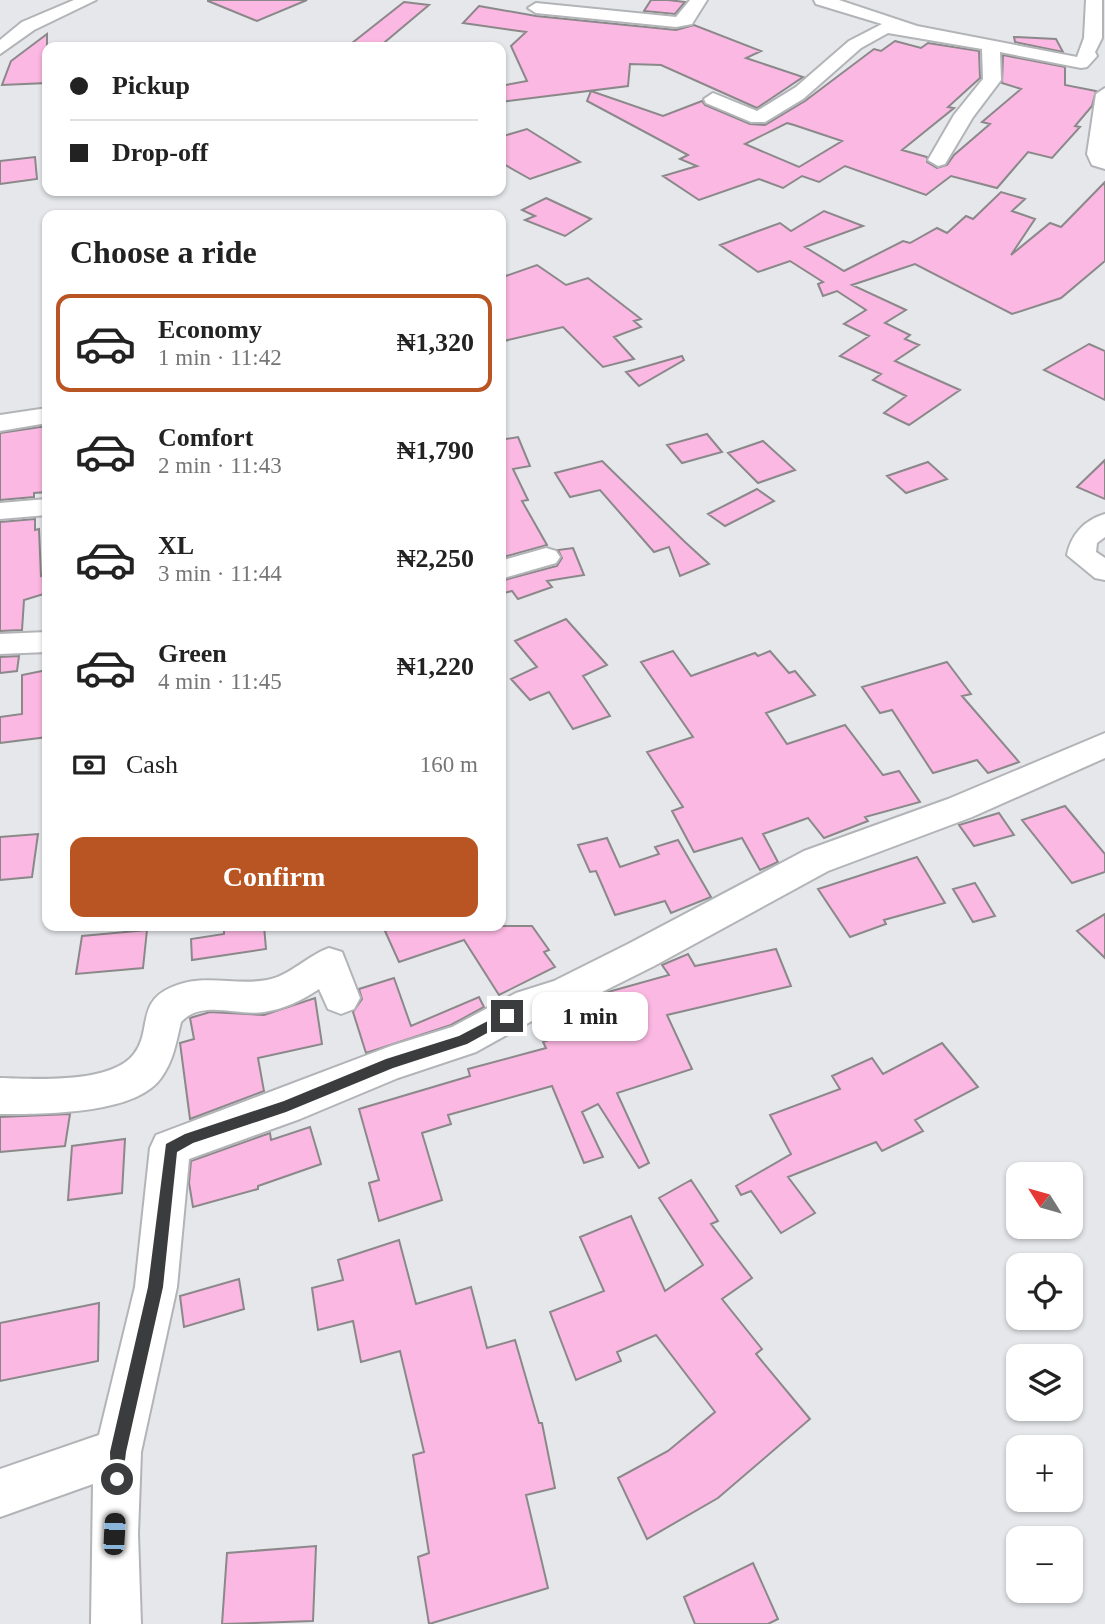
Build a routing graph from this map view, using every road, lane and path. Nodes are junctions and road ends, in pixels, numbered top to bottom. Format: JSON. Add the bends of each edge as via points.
{"nodes":[{"id":1,"x":88,"y":0,"type":"edge"},
{"id":2,"x":699,"y":0,"type":"edge"},
{"id":3,"x":822,"y":0,"type":"edge"},
{"id":4,"x":1094,"y":0,"type":"edge"},
{"id":5,"x":536,"y":8,"type":"dead end"},
{"id":6,"x":887,"y":28,"type":"junction"},
{"id":7,"x":991,"y":47,"type":"junction"},
{"id":8,"x":0,"y":49,"type":"edge"},
{"id":9,"x":1085,"y":59,"type":"junction"},
{"id":10,"x":1105,"y":92,"type":"edge"},
{"id":11,"x":713,"y":99,"type":"dead end"},
{"id":12,"x":938,"y":160,"type":"dead end"},
{"id":13,"x":1105,"y":163,"type":"edge"},
{"id":14,"x":42,"y":417,"type":"edge"},
{"id":15,"x":0,"y":423,"type":"edge"},
{"id":16,"x":42,"y":508,"type":"edge"},
{"id":17,"x":0,"y":512,"type":"edge"},
{"id":18,"x":1105,"y":523,"type":"edge"},
{"id":19,"x":545,"y":557,"type":"dead end"},
{"id":20,"x":506,"y":568,"type":"edge"},
{"id":21,"x":1105,"y":571,"type":"edge"},
{"id":22,"x":42,"y":642,"type":"edge"},
{"id":23,"x":0,"y":643,"type":"edge"},
{"id":24,"x":1105,"y":745,"type":"edge"},
{"id":25,"x":341,"y":998,"type":"dead end"},
{"id":26,"x":0,"y":1096,"type":"edge"},
{"id":27,"x":118,"y":1452,"type":"junction"},
{"id":28,"x":0,"y":1493,"type":"edge"},
{"id":29,"x":116,"y":1624,"type":"edge"}],
"edges":[{"from":1,"to":8,"type":"street","via":[[29,26]]},
{"from":2,"to":5,"type":"street","via":[[686,20],[676,22]]},
{"from":3,"to":6,"type":"street","via":[[909,27]]},
{"from":4,"to":9,"type":"street","via":[[1093,38]]},
{"from":6,"to":7,"type":"street"},
{"from":6,"to":11,"type":"street","via":[[878,30],[810,85],[758,118]]},
{"from":7,"to":9,"type":"street","via":[[1081,63]]},
{"from":7,"to":12,"type":"street","via":[[992,79]]},
{"from":9,"to":10,"type":"street","via":[[1101,78]]},
{"from":10,"to":13,"type":"street","via":[[1097,154]]},
{"from":14,"to":15,"type":"street"},
{"from":16,"to":17,"type":"street"},
{"from":18,"to":21,"type":"street","via":[[1084,540],[1081,555]]},
{"from":19,"to":20,"type":"street"},
{"from":22,"to":23,"type":"street"},
{"from":24,"to":27,"type":"street","via":[[960,808],[816,861],[641,955],[563,994],[529,1004],[463,1040],[391,1063],[170,1149],[156,1287]]},
{"from":25,"to":26,"type":"street","via":[[329,962],[295,985],[268,996],[228,993],[189,998],[174,1003],[165,1014],[156,1053],[148,1067],[132,1079],[61,1096]]},
{"from":27,"to":28,"type":"street"},
{"from":27,"to":29,"type":"street"}]}
